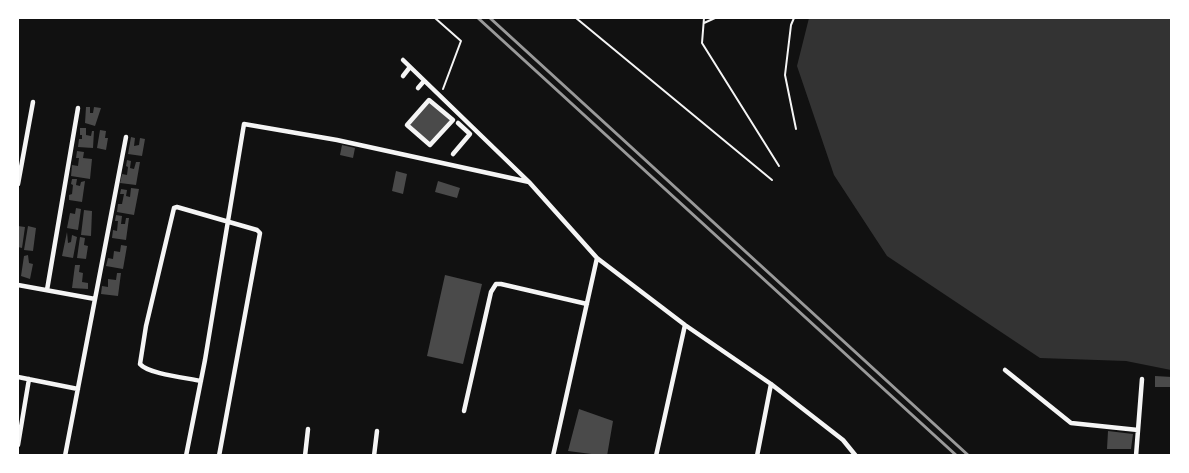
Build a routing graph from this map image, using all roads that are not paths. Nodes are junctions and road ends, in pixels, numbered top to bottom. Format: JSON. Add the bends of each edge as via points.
{"nodes":[{"id":1,"x":403,"y":60,"type":"dead end"},
{"id":2,"x":410,"y":67,"type":"junction"},
{"id":3,"x":404,"y":76,"type":"dead end"},
{"id":4,"x":424,"y":81,"type":"junction"},
{"id":5,"x":418,"y":88,"type":"dead end"},
{"id":6,"x":442,"y":98,"type":"junction"},
{"id":7,"x":33,"y":102,"type":"dead end"},
{"id":8,"x":437,"y":107,"type":"junction"},
{"id":9,"x":78,"y":108,"type":"dead end"},
{"id":10,"x":459,"y":114,"type":"junction"},
{"id":11,"x":456,"y":122,"type":"junction"},
{"id":12,"x":474,"y":129,"type":"junction"},
{"id":13,"x":470,"y":134,"type":"junction"},
{"id":14,"x":126,"y":137,"type":"dead end"},
{"id":15,"x":453,"y":154,"type":"dead end"},
{"id":16,"x":529,"y":182,"type":"junction"},
{"id":17,"x":18,"y":184,"type":"edge"},
{"id":18,"x":227,"y":221,"type":"junction"},
{"id":19,"x":597,"y":258,"type":"junction"},
{"id":20,"x":18,"y":285,"type":"edge"},
{"id":21,"x":47,"y":290,"type":"junction"},
{"id":22,"x":95,"y":299,"type":"junction"},
{"id":23,"x":587,"y":304,"type":"junction"},
{"id":24,"x":685,"y":325,"type":"junction"},
{"id":25,"x":1005,"y":370,"type":"dead end"},
{"id":26,"x":18,"y":377,"type":"edge"},
{"id":27,"x":29,"y":379,"type":"junction"},
{"id":28,"x":1142,"y":379,"type":"dead end"},
{"id":29,"x":201,"y":380,"type":"junction"},
{"id":30,"x":771,"y":384,"type":"junction"},
{"id":31,"x":78,"y":389,"type":"junction"},
{"id":32,"x":464,"y":412,"type":"dead end"},
{"id":33,"x":308,"y":429,"type":"dead end"},
{"id":34,"x":1138,"y":430,"type":"junction"},
{"id":35,"x":377,"y":431,"type":"dead end"},
{"id":36,"x":18,"y":445,"type":"edge"},
{"id":37,"x":65,"y":456,"type":"edge"},
{"id":38,"x":186,"y":456,"type":"edge"},
{"id":39,"x":219,"y":456,"type":"edge"},
{"id":40,"x":305,"y":456,"type":"edge"},
{"id":41,"x":374,"y":456,"type":"edge"},
{"id":42,"x":553,"y":456,"type":"edge"},
{"id":43,"x":656,"y":456,"type":"edge"},
{"id":44,"x":757,"y":456,"type":"edge"},
{"id":45,"x":856,"y":456,"type":"edge"},
{"id":46,"x":1136,"y":456,"type":"edge"}],
"edges":[{"from":1,"to":2,"type":"street"},
{"from":2,"to":3,"type":"street"},
{"from":2,"to":4,"type":"street"},
{"from":4,"to":5,"type":"street"},
{"from":4,"to":6,"type":"street"},
{"from":6,"to":8,"type":"street"},
{"from":6,"to":10,"type":"street"},
{"from":7,"to":17,"type":"street"},
{"from":8,"to":11,"type":"street"},
{"from":8,"to":11,"type":"street","via":[[427,100],[407,126],[430,145]]},
{"from":9,"to":21,"type":"street"},
{"from":10,"to":11,"type":"street"},
{"from":10,"to":12,"type":"street"},
{"from":11,"to":13,"type":"street"},
{"from":12,"to":13,"type":"street"},
{"from":12,"to":16,"type":"street"},
{"from":13,"to":15,"type":"street"},
{"from":14,"to":22,"type":"street"},
{"from":16,"to":18,"type":"street","via":[[337,140],[244,124]]},
{"from":16,"to":19,"type":"street"},
{"from":18,"to":29,"type":"street"},
{"from":18,"to":29,"type":"street","via":[[174,208],[140,360],[142,368]]},
{"from":18,"to":39,"type":"street","via":[[257,230],[260,238]]},
{"from":19,"to":23,"type":"street"},
{"from":19,"to":24,"type":"street"},
{"from":20,"to":21,"type":"street"},
{"from":21,"to":22,"type":"street"},
{"from":22,"to":31,"type":"street"},
{"from":23,"to":32,"type":"street","via":[[496,284]]},
{"from":23,"to":42,"type":"street"},
{"from":24,"to":30,"type":"street"},
{"from":24,"to":43,"type":"street"},
{"from":25,"to":34,"type":"street","via":[[1071,423]]},
{"from":26,"to":27,"type":"street"},
{"from":27,"to":31,"type":"street"},
{"from":27,"to":36,"type":"street"},
{"from":28,"to":34,"type":"street"},
{"from":29,"to":38,"type":"street"},
{"from":30,"to":44,"type":"street"},
{"from":30,"to":45,"type":"street","via":[[843,440]]},
{"from":31,"to":37,"type":"street"},
{"from":33,"to":40,"type":"street"},
{"from":34,"to":46,"type":"street"},
{"from":35,"to":41,"type":"street"}]}
